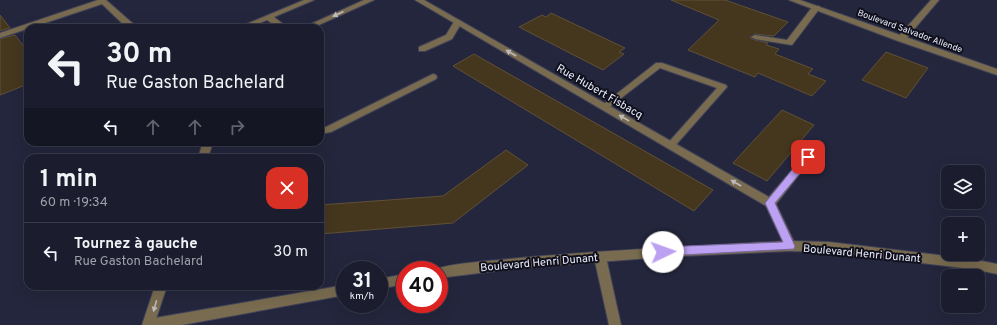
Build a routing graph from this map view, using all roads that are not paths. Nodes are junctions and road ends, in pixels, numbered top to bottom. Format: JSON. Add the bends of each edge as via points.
{"nodes":[{"id":1,"x":103,"y":0,"type":"edge"},
{"id":2,"x":310,"y":0,"type":"edge"},
{"id":3,"x":370,"y":0,"type":"edge"},
{"id":4,"x":419,"y":0,"type":"edge"},
{"id":5,"x":793,"y":0,"type":"edge"},
{"id":6,"x":935,"y":0,"type":"edge"},
{"id":7,"x":805,"y":2,"type":"edge"},
{"id":8,"x":816,"y":8,"type":"junction"},
{"id":9,"x":268,"y":17,"type":"junction"},
{"id":10,"x":458,"y":22,"type":"junction"},
{"id":11,"x":34,"y":24,"type":"edge"},
{"id":12,"x":128,"y":24,"type":"edge"},
{"id":13,"x":251,"y":24,"type":"edge"},
{"id":14,"x":278,"y":24,"type":"edge"},
{"id":15,"x":315,"y":24,"type":"edge"},
{"id":16,"x":24,"y":28,"type":"edge"},
{"id":17,"x":0,"y":36,"type":"edge"},
{"id":18,"x":755,"y":37,"type":"dead end"},
{"id":19,"x":900,"y":39,"type":"junction"},
{"id":20,"x":422,"y":49,"type":"dead end"},
{"id":21,"x":997,"y":72,"type":"edge"},
{"id":22,"x":433,"y":77,"type":"dead end"},
{"id":23,"x":604,"y":107,"type":"junction"},
{"id":24,"x":324,"y":130,"type":"edge"},
{"id":25,"x":671,"y":145,"type":"junction"},
{"id":26,"x":818,"y":145,"type":"dead end"},
{"id":27,"x":770,"y":203,"type":"junction"},
{"id":28,"x":790,"y":246,"type":"junction"},
{"id":29,"x":600,"y":257,"type":"junction"},
{"id":30,"x":997,"y":269,"type":"edge"},
{"id":31,"x":448,"y":272,"type":"edge"},
{"id":32,"x":160,"y":290,"type":"edge"},
{"id":33,"x":336,"y":292,"type":"edge"},
{"id":34,"x":197,"y":321,"type":"edge"},
{"id":35,"x":149,"y":325,"type":"edge"},
{"id":36,"x":614,"y":325,"type":"edge"}],
"edges":[{"from":1,"to":11,"type":"street"},
{"from":1,"to":12,"type":"street"},
{"from":2,"to":9,"type":"street"},
{"from":3,"to":15,"type":"street","one_way":true},
{"from":4,"to":10,"type":"street","name":"Rue Hubert Fisbacq"},
{"from":5,"to":7,"type":"street","name":"Boulevard Salvador Allende"},
{"from":6,"to":19,"type":"street"},
{"from":7,"to":8,"type":"street","name":"Boulevard Salvador Allende"},
{"from":8,"to":18,"type":"street","via":[[789,43]]},
{"from":8,"to":19,"type":"street","name":"Boulevard Salvador Allende"},
{"from":9,"to":13,"type":"street"},
{"from":9,"to":14,"type":"street"},
{"from":10,"to":20,"type":"street","via":[[450,37]]},
{"from":23,"to":10,"type":"street","name":"Rue Hubert Fisbacq","one_way":true},
{"from":16,"to":17,"type":"street"},
{"from":19,"to":21,"type":"street","name":"Boulevard Salvador Allende"},
{"from":22,"to":24,"type":"street"},
{"from":25,"to":23,"type":"street","name":"Rue Hubert Fisbacq","one_way":true},
{"from":23,"to":25,"type":"street","via":[[659,65],[723,87]]},
{"from":27,"to":25,"type":"street","name":"Rue Hubert Fisbacq","one_way":true},
{"from":26,"to":27,"type":"street"},
{"from":27,"to":28,"type":"street"},
{"from":28,"to":29,"type":"street","name":"Boulevard Henri Dunant"},
{"from":28,"to":30,"type":"street","name":"Boulevard Henri Dunant","via":[[829,247]]},
{"from":29,"to":31,"type":"street","name":"Boulevard Henri Dunant","via":[[506,264]]},
{"from":29,"to":36,"type":"street"},
{"from":32,"to":35,"type":"street","one_way":true},
{"from":33,"to":34,"type":"street"},
{"from":34,"to":35,"type":"street"}]}
